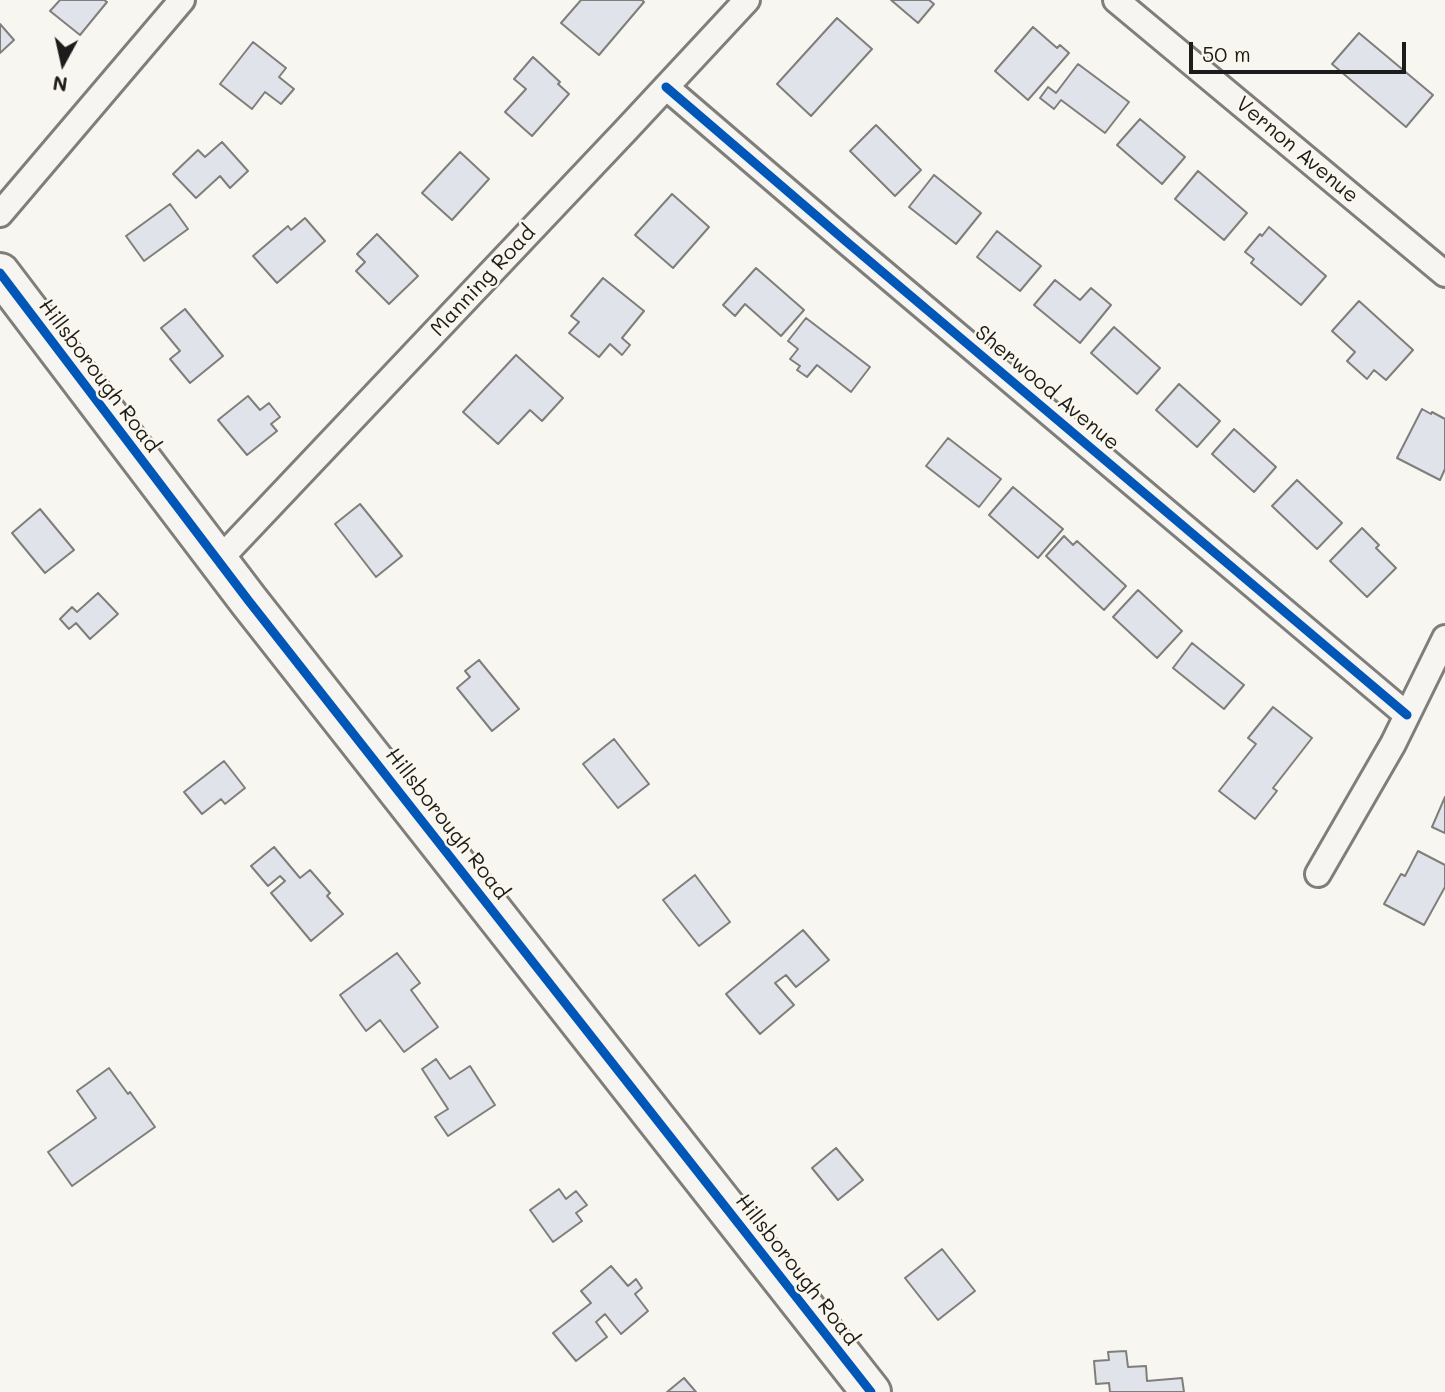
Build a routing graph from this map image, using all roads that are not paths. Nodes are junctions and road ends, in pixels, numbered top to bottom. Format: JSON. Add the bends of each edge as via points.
{"nodes":[{"id":1,"x":182,"y":0,"type":"edge"},
{"id":2,"x":747,"y":0,"type":"edge"},
{"id":3,"x":1116,"y":0,"type":"edge"},
{"id":4,"x":666,"y":87,"type":"junction"},
{"id":5,"x":0,"y":214,"type":"edge"},
{"id":6,"x":0,"y":274,"type":"edge"},
{"id":7,"x":1445,"y":274,"type":"edge"},
{"id":8,"x":219,"y":560,"type":"junction"},
{"id":9,"x":1445,"y":638,"type":"edge"},
{"id":10,"x":1407,"y":715,"type":"junction"},
{"id":11,"x":1318,"y":874,"type":"dead end"},
{"id":12,"x":871,"y":1392,"type":"edge"}],
"edges":[{"from":1,"to":5,"type":"street"},
{"from":2,"to":4,"type":"street","name":"Manning Road"},
{"from":3,"to":7,"type":"street","name":"Vernon Avenue"},
{"from":4,"to":8,"type":"street","name":"Manning Road"},
{"from":4,"to":10,"type":"street","name":"Sherwood Avenue"},
{"from":6,"to":8,"type":"main road","name":"Hillsborough Road"},
{"from":8,"to":12,"type":"main road","name":"Hillsborough Road"},
{"from":9,"to":10,"type":"street"},
{"from":10,"to":11,"type":"street"}]}
